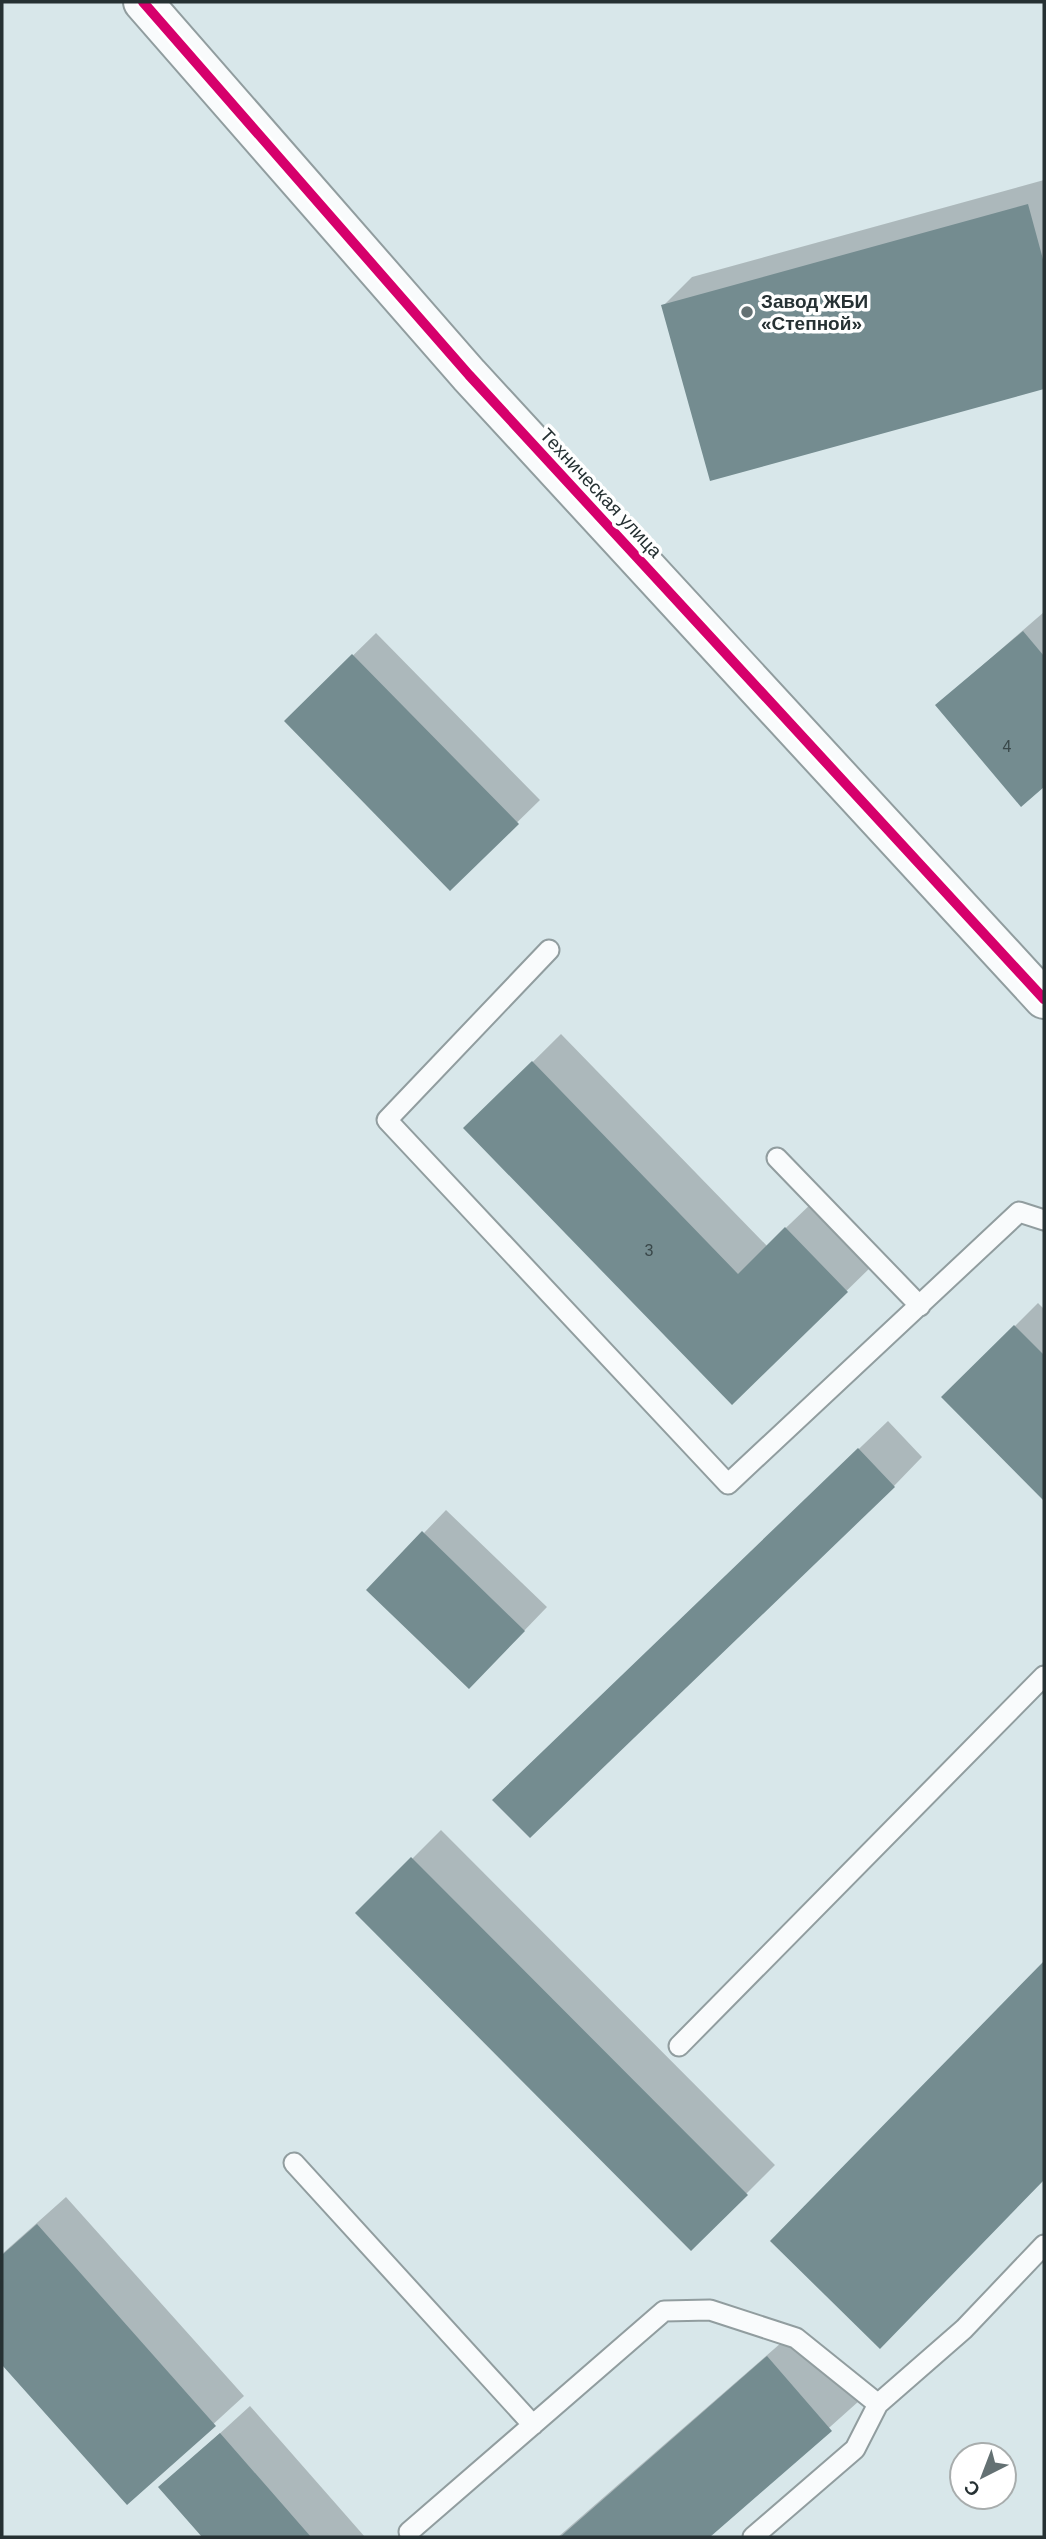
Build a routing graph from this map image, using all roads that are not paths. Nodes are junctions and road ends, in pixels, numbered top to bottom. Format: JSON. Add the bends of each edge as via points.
{"nodes":[{"id":1,"x":143,"y":2,"type":"edge"},
{"id":2,"x":549,"y":950,"type":"dead end"},
{"id":3,"x":1044,"y":999,"type":"edge"},
{"id":4,"x":777,"y":1158,"type":"dead end"},
{"id":5,"x":1044,"y":1220,"type":"edge"},
{"id":6,"x":920,"y":1306,"type":"junction"},
{"id":7,"x":1044,"y":1676,"type":"edge"},
{"id":8,"x":678,"y":2046,"type":"dead end"},
{"id":9,"x":294,"y":2163,"type":"dead end"},
{"id":10,"x":1044,"y":2245,"type":"edge"},
{"id":11,"x":878,"y":2404,"type":"junction"},
{"id":12,"x":533,"y":2425,"type":"junction"},
{"id":13,"x":409,"y":2532,"type":"dead end"},
{"id":14,"x":753,"y":2537,"type":"edge"}],
"edges":[{"from":1,"to":3,"type":"street","name":"Техническая улица","via":[[469,375]]},
{"from":2,"to":6,"type":"lane","via":[[387,1120],[728,1484]]},
{"from":4,"to":6,"type":"lane"},
{"from":5,"to":6,"type":"lane","via":[[1019,1212]]},
{"from":7,"to":8,"type":"lane"},
{"from":9,"to":12,"type":"lane"},
{"from":10,"to":11,"type":"lane","via":[[964,2329]]},
{"from":11,"to":12,"type":"lane","via":[[796,2338],[710,2310],[664,2311]]},
{"from":11,"to":14,"type":"lane","via":[[855,2449]]},
{"from":12,"to":13,"type":"lane"}]}
